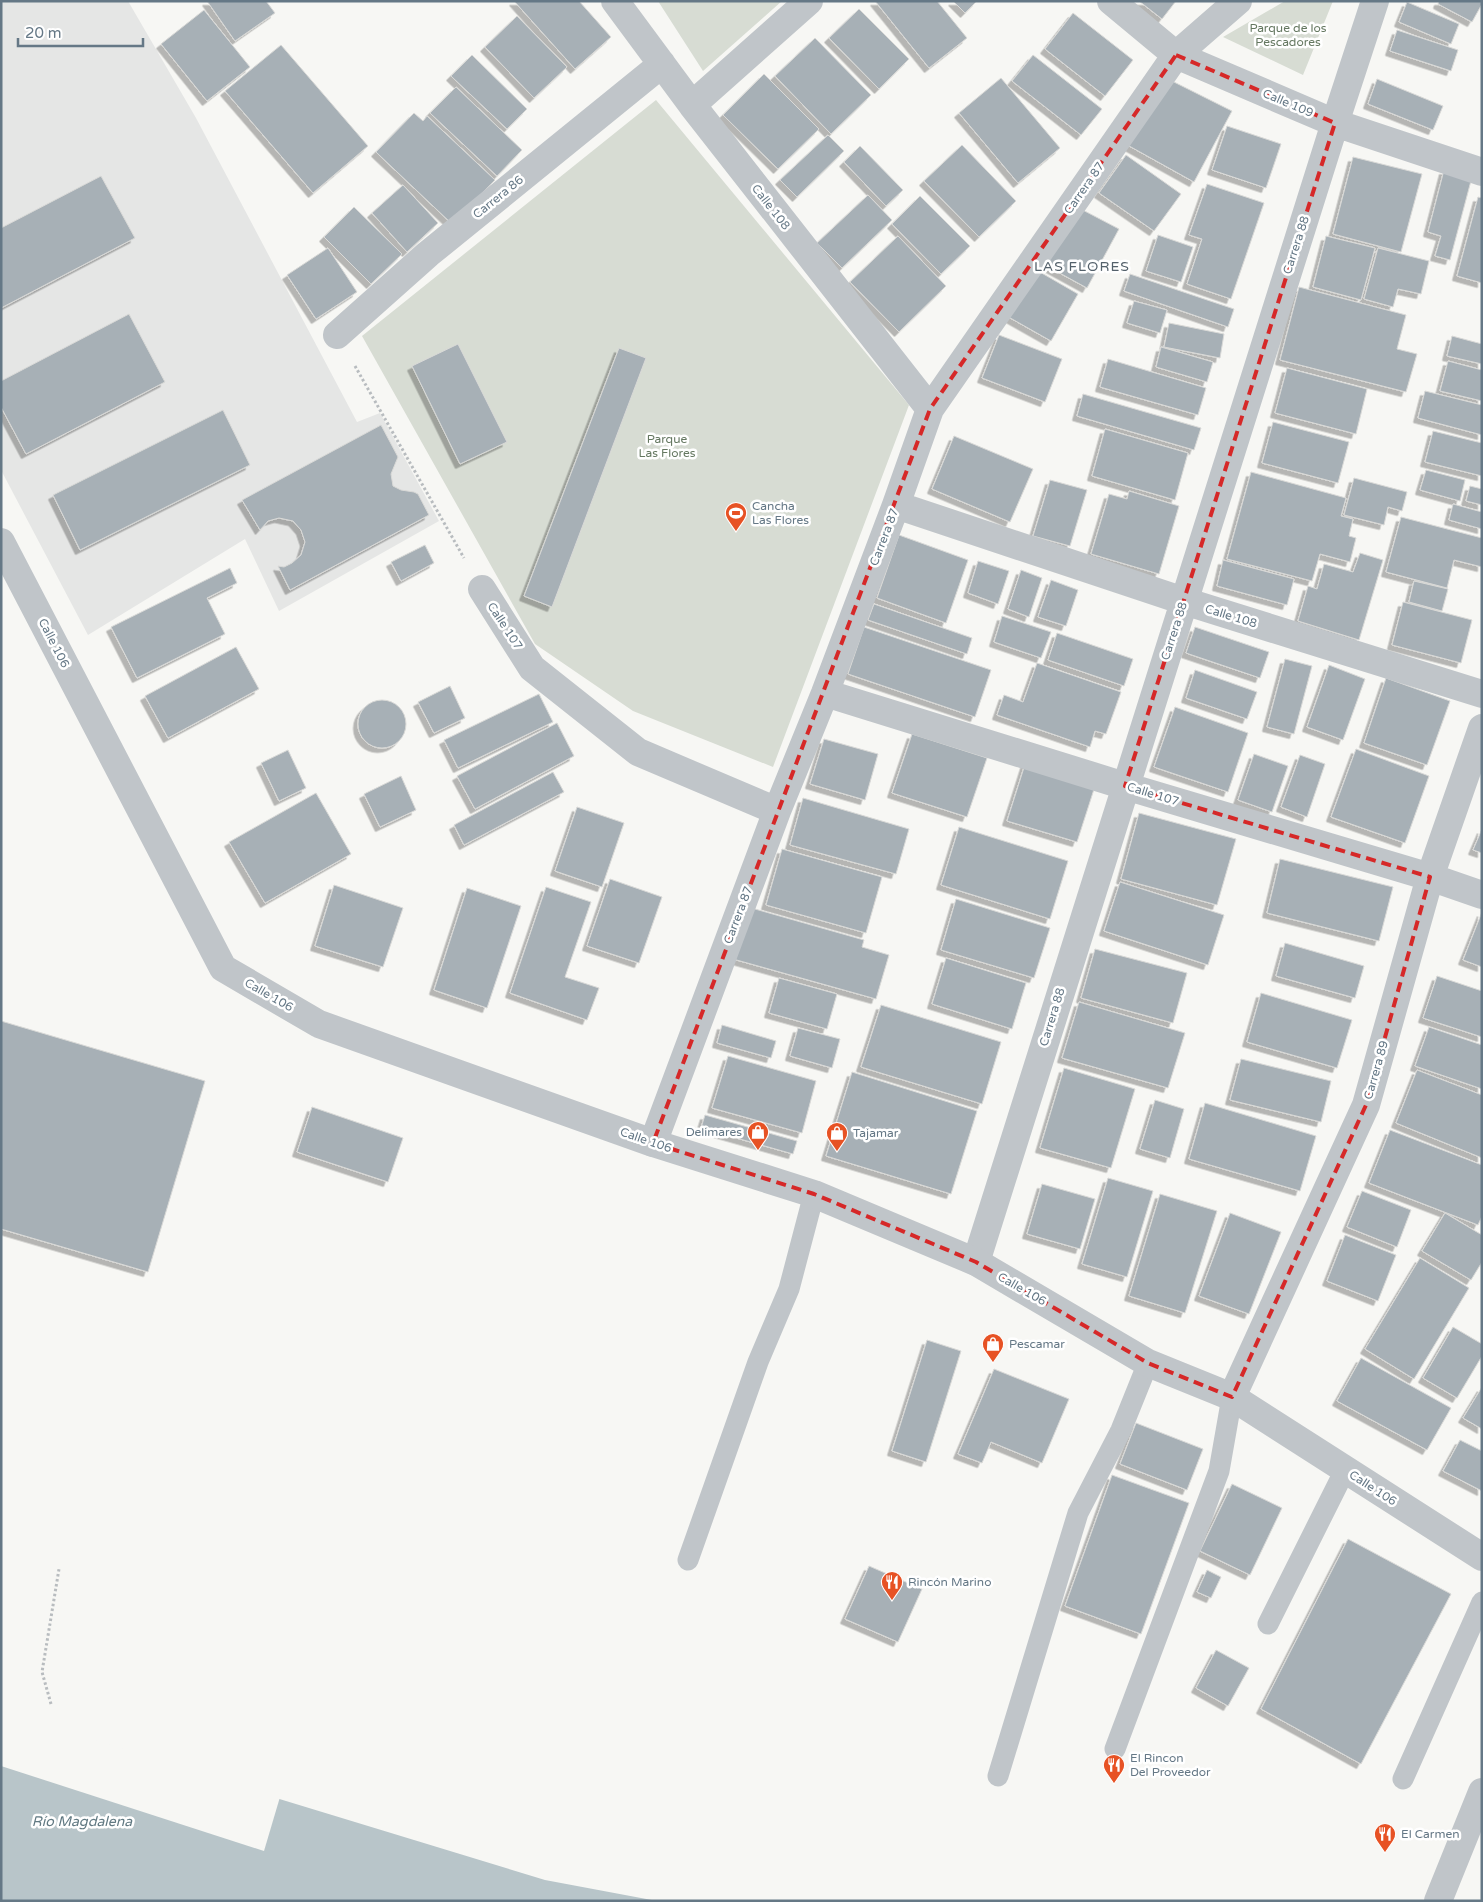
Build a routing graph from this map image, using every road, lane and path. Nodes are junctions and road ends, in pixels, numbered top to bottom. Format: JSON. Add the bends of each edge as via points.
{"nodes":[{"id":1,"x":615,"y":1,"type":"edge"},
{"id":2,"x":809,"y":1,"type":"edge"},
{"id":3,"x":1111,"y":1,"type":"edge"},
{"id":4,"x":1238,"y":1,"type":"edge"},
{"id":5,"x":1375,"y":1,"type":"edge"},
{"id":6,"x":1176,"y":55,"type":"junction"},
{"id":7,"x":662,"y":64,"type":"junction"},
{"id":8,"x":692,"y":105,"type":"junction"},
{"id":9,"x":1335,"y":123,"type":"junction"},
{"id":10,"x":1482,"y":172,"type":"edge"},
{"id":11,"x":337,"y":335,"type":"joint"},
{"id":12,"x":930,"y":410,"type":"junction"},
{"id":13,"x":896,"y":505,"type":"junction"},
{"id":14,"x":1,"y":542,"type":"edge"},
{"id":15,"x":482,"y":589,"type":"joint"},
{"id":16,"x":1184,"y":601,"type":"junction"},
{"id":17,"x":825,"y":693,"type":"junction"},
{"id":18,"x":1482,"y":694,"type":"edge"},
{"id":19,"x":1482,"y":728,"type":"edge"},
{"id":20,"x":1125,"y":786,"type":"junction"},
{"id":21,"x":777,"y":811,"type":"junction"},
{"id":22,"x":1430,"y":877,"type":"junction"},
{"id":23,"x":1482,"y":895,"type":"edge"},
{"id":24,"x":653,"y":1143,"type":"junction"},
{"id":25,"x":814,"y":1194,"type":"junction"},
{"id":26,"x":976,"y":1262,"type":"junction"},
{"id":27,"x":1148,"y":1362,"type":"junction"},
{"id":28,"x":1232,"y":1397,"type":"junction"},
{"id":29,"x":1345,"y":1470,"type":"junction"},
{"id":30,"x":1482,"y":1557,"type":"edge"},
{"id":31,"x":688,"y":1560,"type":"dead end"},
{"id":32,"x":59,"y":1569,"type":"dead end"},
{"id":33,"x":1482,"y":1602,"type":"edge"},
{"id":34,"x":1268,"y":1624,"type":"dead end"},
{"id":35,"x":51,"y":1704,"type":"dead end"},
{"id":36,"x":1115,"y":1749,"type":"dead end"},
{"id":37,"x":998,"y":1776,"type":"dead end"},
{"id":38,"x":1403,"y":1779,"type":"dead end"},
{"id":39,"x":1482,"y":1792,"type":"edge"},
{"id":40,"x":1438,"y":1901,"type":"edge"}],
"edges":[{"from":1,"to":7,"type":"street","name":"Calle 108"},
{"from":2,"to":8,"type":"street"},
{"from":3,"to":6,"type":"street","name":"Calle 109"},
{"from":4,"to":6,"type":"street","name":"Carrera 87"},
{"from":5,"to":9,"type":"street","name":"Carrera 88"},
{"from":6,"to":9,"type":"street","name":"Calle 109"},
{"from":6,"to":12,"type":"street","name":"Carrera 87"},
{"from":7,"to":8,"type":"street","name":"Calle 108"},
{"from":7,"to":11,"type":"street","name":"Carrera 86","via":[[428,254]]},
{"from":8,"to":12,"type":"street","name":"Calle 108"},
{"from":9,"to":10,"type":"street","name":"Calle 109"},
{"from":9,"to":16,"type":"street","name":"Carrera 88"},
{"from":11,"to":15,"type":"path","name":"Calle 107"},
{"from":12,"to":13,"type":"street","name":"Carrera 87"},
{"from":13,"to":16,"type":"street","name":"Calle 108"},
{"from":13,"to":17,"type":"street","name":"Carrera 87"},
{"from":14,"to":24,"type":"street","name":"Calle 106","via":[[223,968],[319,1024]]},
{"from":15,"to":21,"type":"street","name":"Calle 107","via":[[532,668],[638,752]]},
{"from":16,"to":18,"type":"street","name":"Calle 108"},
{"from":16,"to":20,"type":"street","name":"Carrera 88"},
{"from":17,"to":20,"type":"street","name":"Calle 107"},
{"from":17,"to":21,"type":"street","name":"Carrera 87"},
{"from":19,"to":22,"type":"street","name":"Carrera 89"},
{"from":20,"to":22,"type":"street","name":"Calle 107"},
{"from":20,"to":26,"type":"street","name":"Carrera 88"},
{"from":21,"to":24,"type":"street","name":"Carrera 87"},
{"from":22,"to":23,"type":"street","name":"Calle 107"},
{"from":22,"to":28,"type":"street","name":"Carrera 89","via":[[1366,1105]]},
{"from":24,"to":25,"type":"street","name":"Calle 106"},
{"from":25,"to":26,"type":"street","name":"Calle 106"},
{"from":25,"to":31,"type":"lane","via":[[789,1289],[758,1362]]},
{"from":26,"to":27,"type":"street","name":"Calle 106"},
{"from":27,"to":28,"type":"street","name":"Calle 106"},
{"from":27,"to":37,"type":"lane","via":[[1121,1430],[1078,1513]]},
{"from":28,"to":29,"type":"street","name":"Calle 106"},
{"from":28,"to":36,"type":"lane","via":[[1219,1471]]},
{"from":29,"to":30,"type":"street","name":"Calle 106"},
{"from":29,"to":34,"type":"lane"},
{"from":32,"to":35,"type":"path","via":[[42,1672]]},
{"from":33,"to":38,"type":"lane"},
{"from":39,"to":40,"type":"street"}]}
